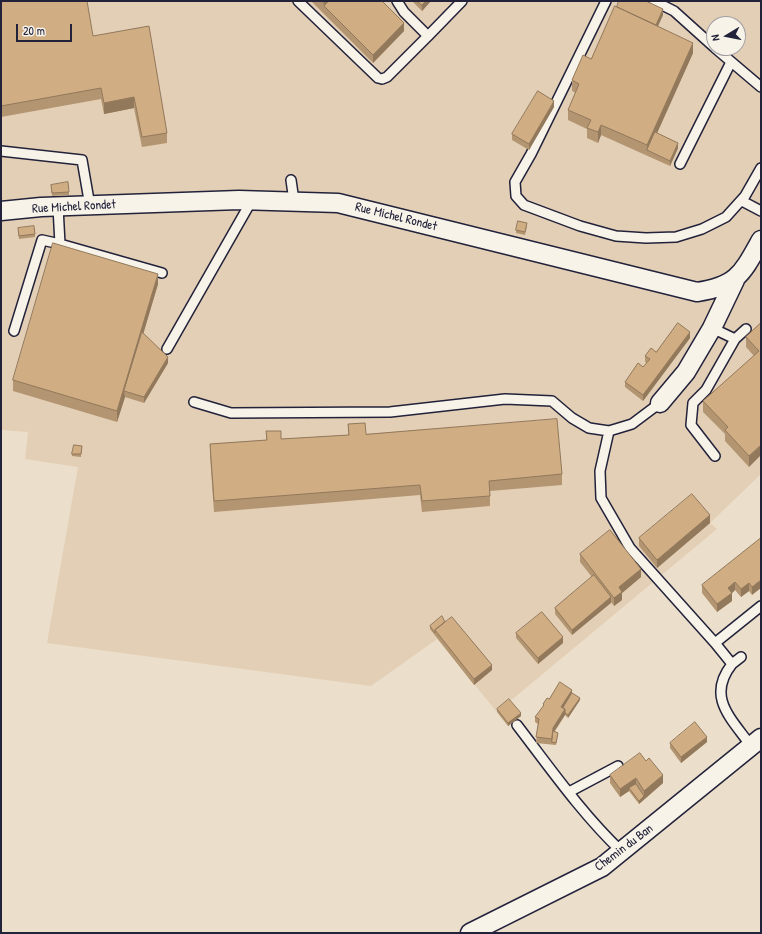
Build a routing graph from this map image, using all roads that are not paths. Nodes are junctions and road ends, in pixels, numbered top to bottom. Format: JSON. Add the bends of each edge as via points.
{"nodes":[{"id":1,"x":298,"y":1,"type":"edge"},
{"id":2,"x":398,"y":1,"type":"edge"},
{"id":3,"x":462,"y":1,"type":"edge"},
{"id":4,"x":606,"y":1,"type":"edge"},
{"id":5,"x":654,"y":1,"type":"edge"},
{"id":6,"x":428,"y":36,"type":"junction"},
{"id":7,"x":706,"y":41,"type":"edge"},
{"id":8,"x":724,"y":56,"type":"edge"},
{"id":9,"x":731,"y":62,"type":"junction"},
{"id":10,"x":761,"y":87,"type":"edge"},
{"id":11,"x":1,"y":151,"type":"edge"},
{"id":12,"x":680,"y":164,"type":"dead end"},
{"id":13,"x":761,"y":168,"type":"edge"},
{"id":14,"x":291,"y":180,"type":"dead end"},
{"id":15,"x":252,"y":200,"type":"junction"},
{"id":16,"x":742,"y":200,"type":"junction"},
{"id":17,"x":294,"y":202,"type":"junction"},
{"id":18,"x":90,"y":206,"type":"junction"},
{"id":19,"x":58,"y":207,"type":"junction"},
{"id":20,"x":1,"y":211,"type":"edge"},
{"id":21,"x":761,"y":211,"type":"edge"},
{"id":22,"x":761,"y":240,"type":"edge"},
{"id":23,"x":60,"y":244,"type":"junction"},
{"id":24,"x":162,"y":273,"type":"dead end"},
{"id":25,"x":735,"y":280,"type":"junction"},
{"id":26,"x":712,"y":328,"type":"junction"},
{"id":27,"x":746,"y":329,"type":"dead end"},
{"id":28,"x":14,"y":331,"type":"dead end"},
{"id":29,"x":735,"y":339,"type":"junction"},
{"id":30,"x":166,"y":348,"type":"dead end"},
{"id":31,"x":194,"y":402,"type":"dead end"},
{"id":32,"x":660,"y":403,"type":"joint"},
{"id":33,"x":609,"y":430,"type":"junction"},
{"id":34,"x":715,"y":456,"type":"dead end"},
{"id":35,"x":761,"y":606,"type":"edge"},
{"id":36,"x":716,"y":643,"type":"junction"},
{"id":37,"x":741,"y":657,"type":"dead end"},
{"id":38,"x":732,"y":664,"type":"junction"},
{"id":39,"x":518,"y":724,"type":"dead end"},
{"id":40,"x":756,"y":742,"type":"edge"},
{"id":41,"x":618,"y":766,"type":"dead end"},
{"id":42,"x":569,"y":792,"type":"junction"},
{"id":43,"x":622,"y":852,"type":"junction"},
{"id":44,"x":470,"y":933,"type":"edge"}],
"edges":[{"from":1,"to":6,"type":"lane","via":[[378,78],[386,77]]},
{"from":2,"to":6,"type":"lane","via":[[404,12]]},
{"from":3,"to":6,"type":"lane"},
{"from":4,"to":16,"type":"lane","via":[[538,141],[514,182],[516,196],[524,204],[580,226],[616,236],[646,238],[676,237],[702,228],[726,217]]},
{"from":5,"to":7,"type":"lane","via":[[674,11]]},
{"from":8,"to":9,"type":"lane"},
{"from":9,"to":10,"type":"lane"},
{"from":9,"to":12,"type":"lane"},
{"from":11,"to":18,"type":"lane","via":[[82,160]]},
{"from":13,"to":16,"type":"lane"},
{"from":14,"to":17,"type":"lane"},
{"from":15,"to":17,"type":"street","name":"Rue Michel Rondet"},
{"from":15,"to":18,"type":"street","name":"Rue Michel Rondet"},
{"from":15,"to":30,"type":"lane"},
{"from":16,"to":21,"type":"lane"},
{"from":17,"to":25,"type":"street","name":"Rue Michel Rondet","via":[[338,203],[697,292],[715,289]]},
{"from":18,"to":19,"type":"street","name":"Rue Michel Rondet"},
{"from":19,"to":20,"type":"street","name":"Rue Michel Rondet"},
{"from":19,"to":23,"type":"lane"},
{"from":22,"to":25,"type":"street","name":"Rue Michel Rondet"},
{"from":23,"to":24,"type":"lane"},
{"from":23,"to":28,"type":"lane","via":[[42,240]]},
{"from":25,"to":26,"type":"street"},
{"from":26,"to":29,"type":"lane"},
{"from":26,"to":32,"type":"street","via":[[686,372]]},
{"from":27,"to":29,"type":"lane"},
{"from":29,"to":34,"type":"lane","via":[[706,390],[693,403],[691,425]]},
{"from":31,"to":33,"type":"lane","via":[[238,413],[390,412],[505,400],[552,401],[589,428]]},
{"from":32,"to":33,"type":"lane","via":[[632,424]]},
{"from":33,"to":36,"type":"lane","via":[[600,471],[601,498],[630,548]]},
{"from":35,"to":36,"type":"lane"},
{"from":36,"to":38,"type":"lane"},
{"from":37,"to":38,"type":"lane"},
{"from":38,"to":40,"type":"lane","via":[[724,673],[721,683],[721,702]]},
{"from":39,"to":42,"type":"lane"},
{"from":40,"to":43,"type":"street","name":"Chemin du Ban"},
{"from":41,"to":42,"type":"lane"},
{"from":42,"to":43,"type":"lane"},
{"from":43,"to":44,"type":"street","name":"Chemin du Ban","via":[[584,878]]}]}
